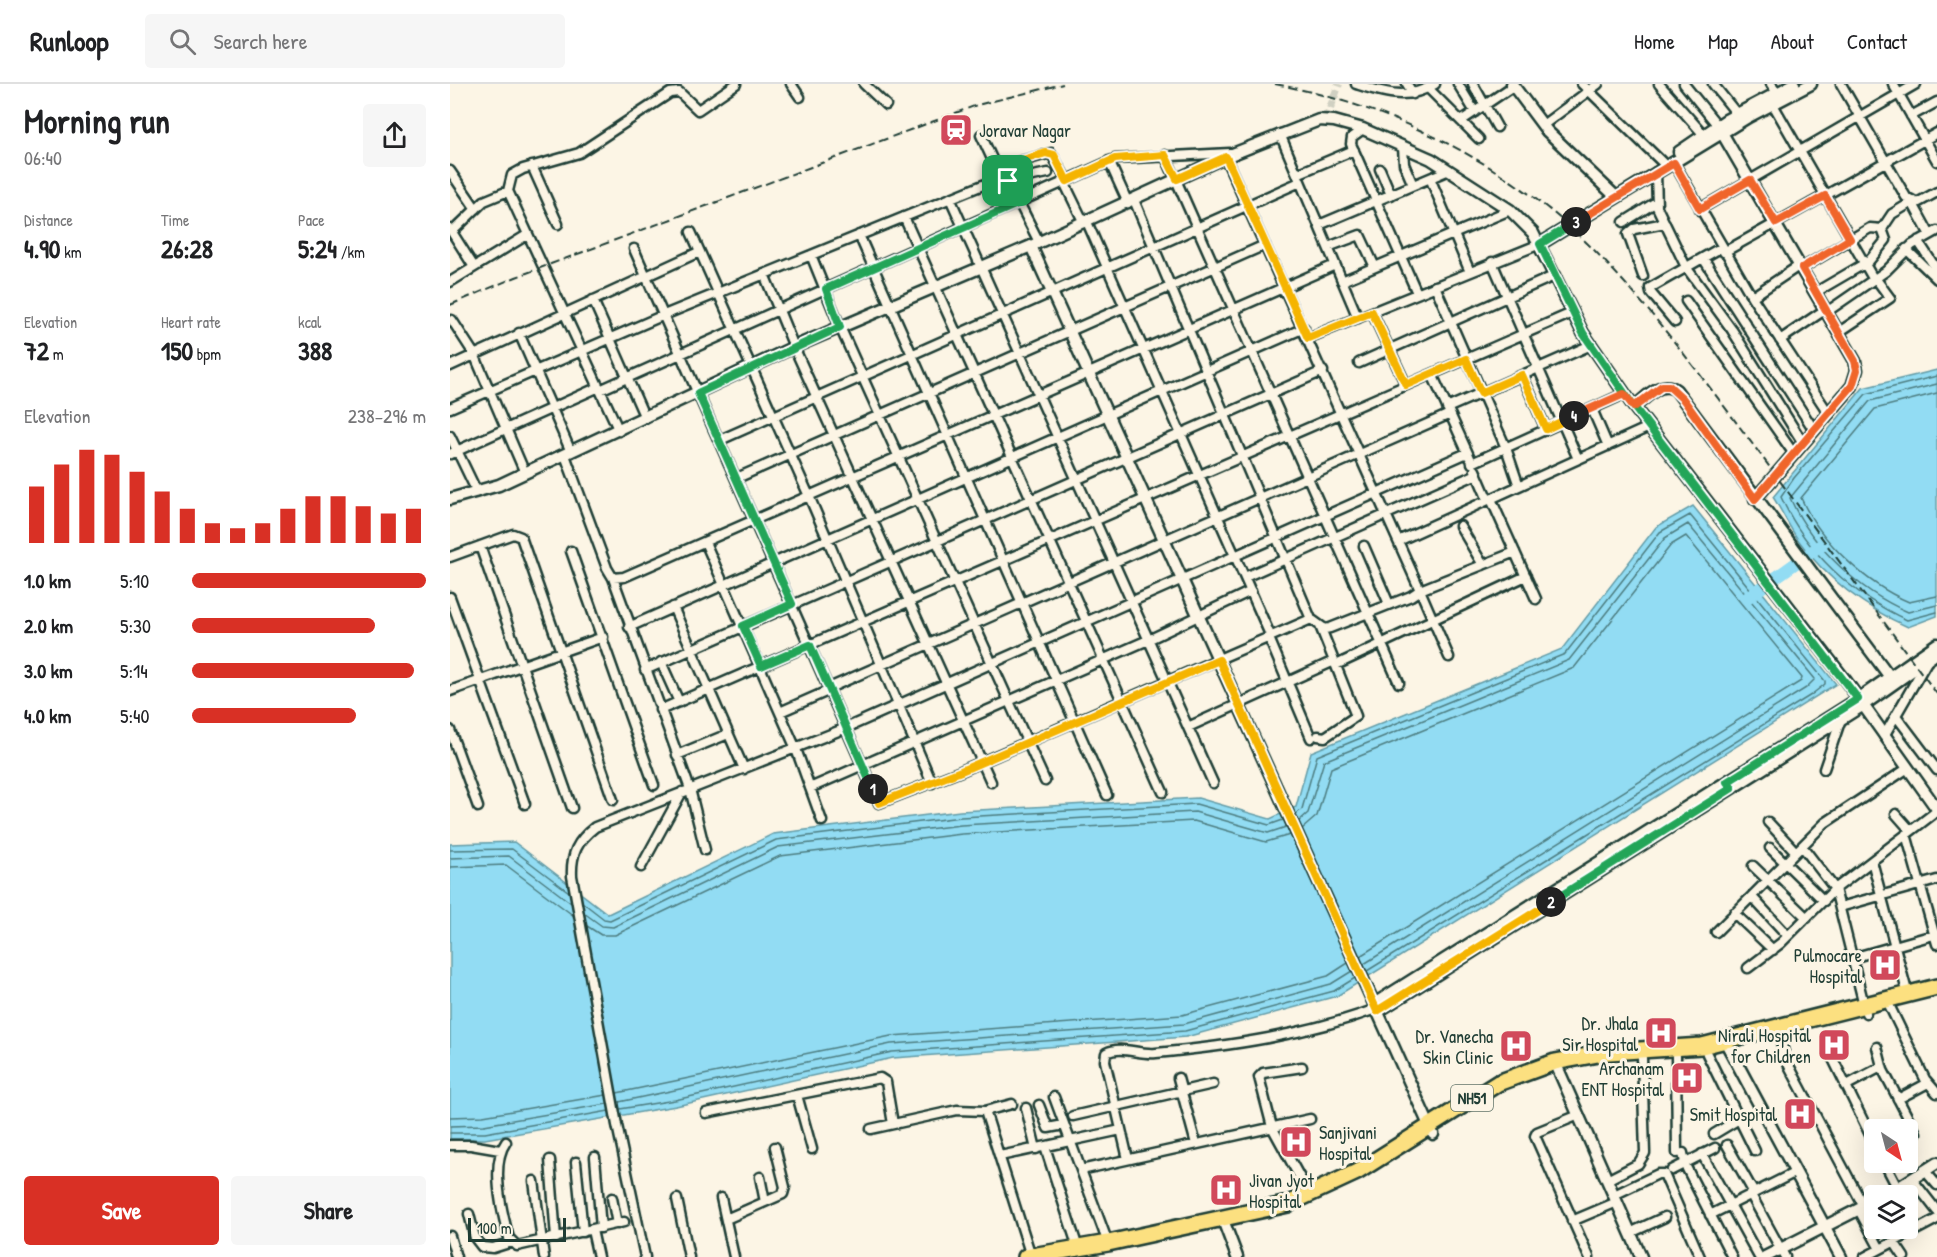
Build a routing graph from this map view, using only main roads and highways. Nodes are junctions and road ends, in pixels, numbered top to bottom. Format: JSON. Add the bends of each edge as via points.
{"nodes":[{"id":1,"x":1937,"y":987,"type":"edge"},
{"id":2,"x":1937,"y":995,"type":"edge"},
{"id":3,"x":1865,"y":1010,"type":"junction"},
{"id":4,"x":1728,"y":1045,"type":"junction"},
{"id":5,"x":1557,"y":1065,"type":"junction"},
{"id":6,"x":1431,"y":1129,"type":"junction"},
{"id":7,"x":1225,"y":1224,"type":"junction"},
{"id":8,"x":1076,"y":1253,"type":"edge"},
{"id":9,"x":1028,"y":1257,"type":"edge"}],
"edges":[{"from":1,"to":3,"type":"highway","number":"NH51"},
{"from":2,"to":3,"type":"highway","number":"NH51"},
{"from":3,"to":4,"type":"highway","number":"NH51"},
{"from":4,"to":5,"type":"highway","number":"NH51","via":[[1587,1055]]},
{"from":4,"to":5,"type":"highway","number":"NH51","via":[[1707,1054]]},
{"from":5,"to":6,"type":"highway","number":"NH51","via":[[1501,1088]]},
{"from":6,"to":7,"type":"highway","number":"NH51","via":[[1310,1196]]},
{"from":6,"to":7,"type":"highway","number":"NH51","via":[[1357,1182],[1306,1209]]},
{"from":7,"to":8,"type":"highway","number":"NH51"},
{"from":7,"to":8,"type":"highway","number":"NH51","via":[[1108,1243]]},
{"from":8,"to":9,"type":"highway","number":"NH51"}]}
